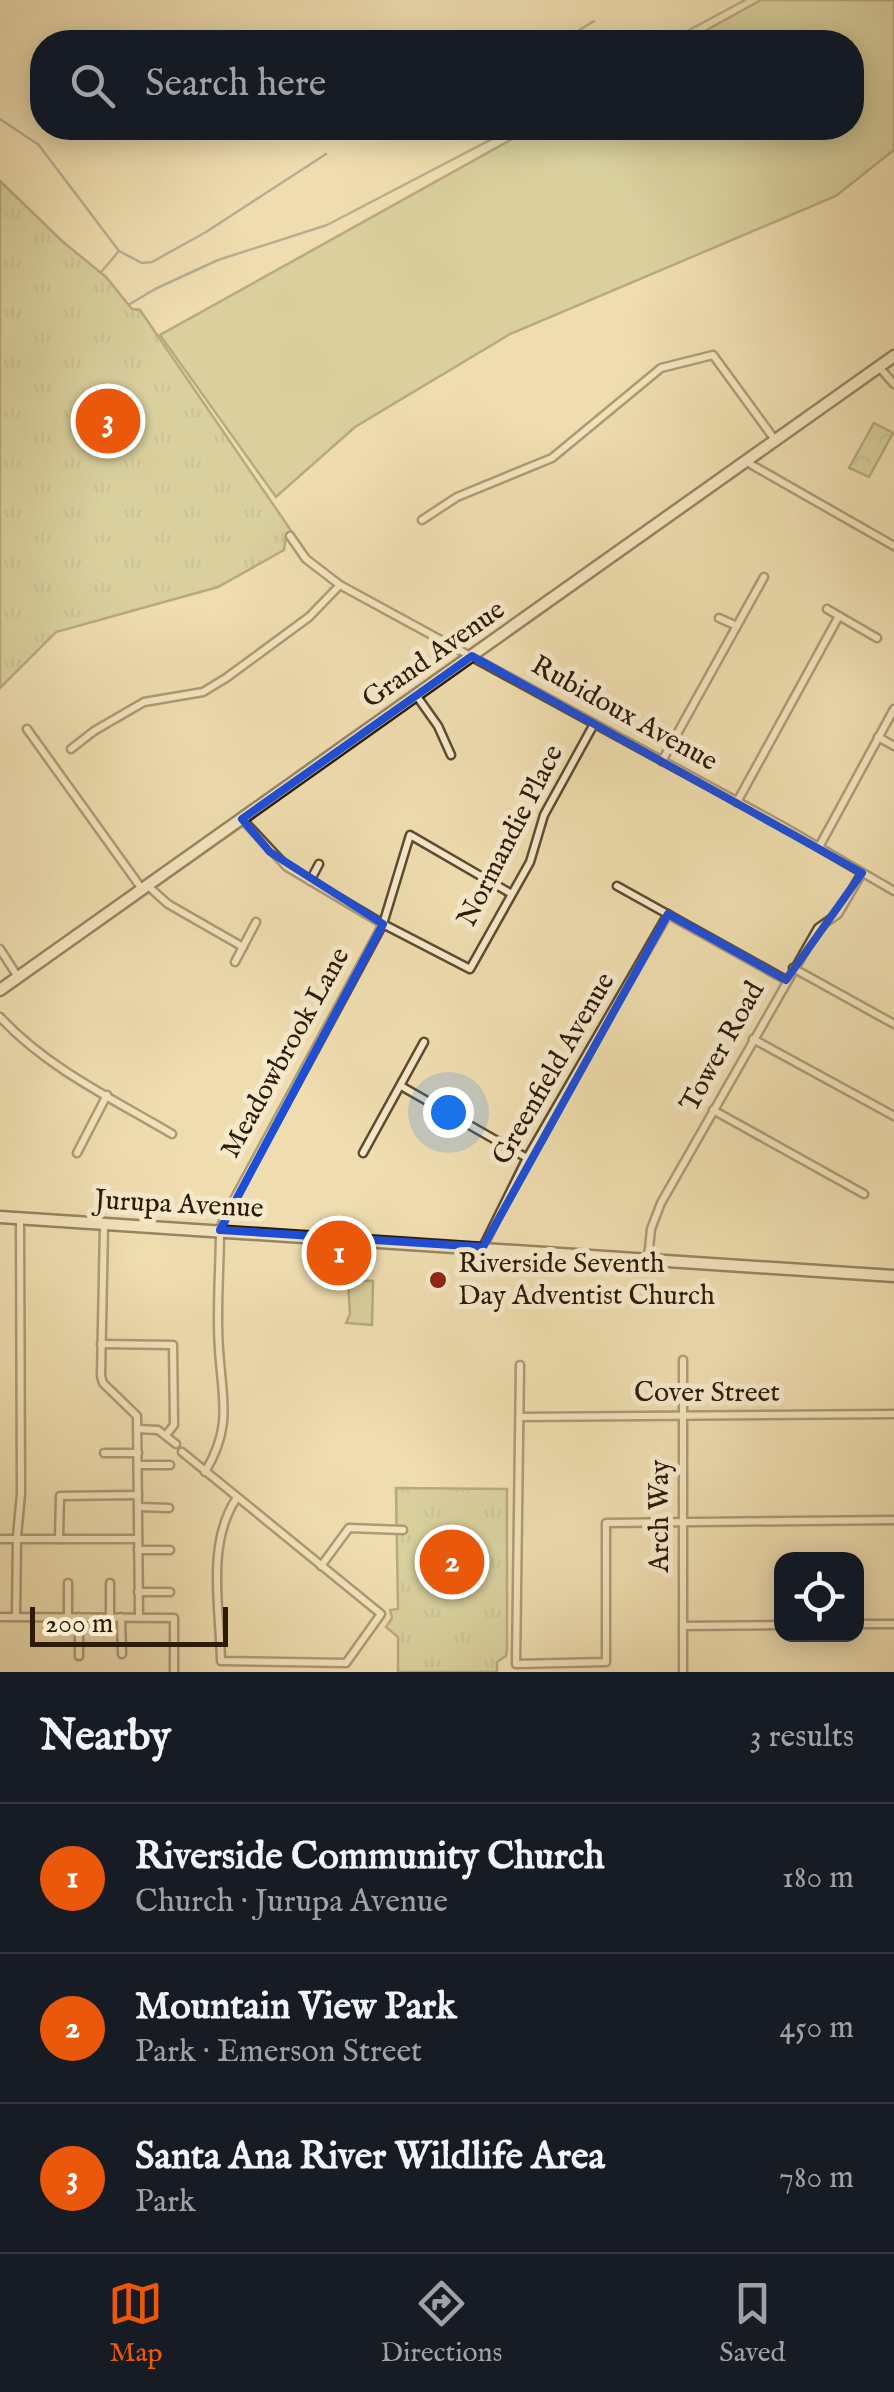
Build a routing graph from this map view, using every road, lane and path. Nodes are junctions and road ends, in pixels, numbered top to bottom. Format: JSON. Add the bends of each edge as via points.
{"nodes":[{"id":1,"x":894,"y":356,"type":"edge"},
{"id":2,"x":879,"y":367,"type":"junction"},
{"id":3,"x":894,"y":384,"type":"edge"},
{"id":4,"x":774,"y":440,"type":"junction"},
{"id":5,"x":746,"y":461,"type":"junction"},
{"id":6,"x":422,"y":520,"type":"dead end"},
{"id":7,"x":290,"y":536,"type":"dead end"},
{"id":8,"x":894,"y":546,"type":"edge"},
{"id":9,"x":764,"y":577,"type":"dead end"},
{"id":10,"x":340,"y":586,"type":"junction"},
{"id":11,"x":827,"y":609,"type":"dead end"},
{"id":12,"x":839,"y":616,"type":"junction"},
{"id":13,"x":719,"y":618,"type":"dead end"},
{"id":14,"x":737,"y":626,"type":"junction"},
{"id":15,"x":877,"y":638,"type":"dead end"},
{"id":16,"x":472,"y":656,"type":"junction"},
{"id":17,"x":416,"y":695,"type":"junction"},
{"id":18,"x":894,"y":710,"type":"edge"},
{"id":19,"x":594,"y":724,"type":"junction"},
{"id":20,"x":27,"y":729,"type":"dead end"},
{"id":21,"x":878,"y":736,"type":"junction"},
{"id":22,"x":894,"y":746,"type":"edge"},
{"id":23,"x":71,"y":749,"type":"dead end"},
{"id":24,"x":451,"y":756,"type":"dead end"},
{"id":25,"x":662,"y":761,"type":"junction"},
{"id":26,"x":737,"y":802,"type":"junction"},
{"id":27,"x":242,"y":819,"type":"junction"},
{"id":28,"x":819,"y":847,"type":"junction"},
{"id":29,"x":319,"y":864,"type":"dead end"},
{"id":30,"x":862,"y":873,"type":"junction"},
{"id":31,"x":310,"y":881,"type":"junction"},
{"id":32,"x":616,"y":886,"type":"dead end"},
{"id":33,"x":145,"y":888,"type":"junction"},
{"id":34,"x":894,"y":890,"type":"edge"},
{"id":35,"x":510,"y":893,"type":"junction"},
{"id":36,"x":668,"y":914,"type":"junction"},
{"id":37,"x":256,"y":922,"type":"dead end"},
{"id":38,"x":382,"y":924,"type":"junction"},
{"id":39,"x":242,"y":948,"type":"junction"},
{"id":40,"x":0,"y":949,"type":"edge"},
{"id":41,"x":235,"y":962,"type":"dead end"},
{"id":42,"x":794,"y":968,"type":"junction"},
{"id":43,"x":18,"y":976,"type":"junction"},
{"id":44,"x":786,"y":980,"type":"junction"},
{"id":45,"x":0,"y":990,"type":"edge"},
{"id":46,"x":0,"y":1017,"type":"edge"},
{"id":47,"x":894,"y":1024,"type":"edge"},
{"id":48,"x":753,"y":1039,"type":"junction"},
{"id":49,"x":424,"y":1042,"type":"dead end"},
{"id":50,"x":401,"y":1086,"type":"junction"},
{"id":51,"x":107,"y":1095,"type":"junction"},
{"id":52,"x":713,"y":1110,"type":"junction"},
{"id":53,"x":894,"y":1116,"type":"edge"},
{"id":54,"x":172,"y":1134,"type":"dead end"},
{"id":55,"x":363,"y":1153,"type":"dead end"},
{"id":56,"x":76,"y":1154,"type":"dead end"},
{"id":57,"x":527,"y":1158,"type":"junction"},
{"id":58,"x":864,"y":1194,"type":"dead end"},
{"id":59,"x":0,"y":1216,"type":"edge"},
{"id":60,"x":20,"y":1218,"type":"junction"},
{"id":61,"x":104,"y":1224,"type":"junction"},
{"id":62,"x":220,"y":1230,"type":"junction"},
{"id":63,"x":482,"y":1247,"type":"junction"},
{"id":64,"x":648,"y":1258,"type":"junction"},
{"id":65,"x":894,"y":1276,"type":"edge"},
{"id":66,"x":100,"y":1344,"type":"junction"},
{"id":67,"x":683,"y":1360,"type":"dead end"},
{"id":68,"x":520,"y":1364,"type":"dead end"},
{"id":69,"x":894,"y":1414,"type":"edge"},
{"id":70,"x":683,"y":1416,"type":"junction"},
{"id":71,"x":520,"y":1417,"type":"junction"},
{"id":72,"x":138,"y":1429,"type":"junction"},
{"id":73,"x":166,"y":1435,"type":"junction"},
{"id":74,"x":176,"y":1444,"type":"dead end"},
{"id":75,"x":182,"y":1452,"type":"dead end"},
{"id":76,"x":104,"y":1453,"type":"dead end"},
{"id":77,"x":138,"y":1453,"type":"junction"},
{"id":78,"x":138,"y":1465,"type":"junction"},
{"id":79,"x":170,"y":1465,"type":"dead end"},
{"id":80,"x":205,"y":1472,"type":"junction"},
{"id":81,"x":138,"y":1495,"type":"junction"},
{"id":82,"x":236,"y":1499,"type":"junction"},
{"id":83,"x":138,"y":1508,"type":"junction"},
{"id":84,"x":169,"y":1508,"type":"dead end"},
{"id":85,"x":894,"y":1520,"type":"edge"},
{"id":86,"x":682,"y":1523,"type":"junction"},
{"id":87,"x":404,"y":1530,"type":"dead end"},
{"id":88,"x":0,"y":1539,"type":"edge"},
{"id":89,"x":16,"y":1539,"type":"junction"},
{"id":90,"x":138,"y":1539,"type":"junction"},
{"id":91,"x":59,"y":1540,"type":"junction"},
{"id":92,"x":138,"y":1550,"type":"junction"},
{"id":93,"x":170,"y":1550,"type":"dead end"},
{"id":94,"x":322,"y":1566,"type":"junction"},
{"id":95,"x":68,"y":1583,"type":"dead end"},
{"id":96,"x":110,"y":1583,"type":"dead end"},
{"id":97,"x":138,"y":1592,"type":"junction"},
{"id":98,"x":170,"y":1592,"type":"dead end"},
{"id":99,"x":0,"y":1617,"type":"edge"},
{"id":100,"x":16,"y":1617,"type":"junction"},
{"id":101,"x":68,"y":1617,"type":"junction"},
{"id":102,"x":79,"y":1617,"type":"junction"},
{"id":103,"x":110,"y":1618,"type":"junction"},
{"id":104,"x":122,"y":1618,"type":"junction"},
{"id":105,"x":139,"y":1618,"type":"junction"},
{"id":106,"x":864,"y":1624,"type":"edge"},
{"id":107,"x":894,"y":1624,"type":"edge"},
{"id":108,"x":774,"y":1625,"type":"edge"},
{"id":109,"x":683,"y":1626,"type":"junction"},
{"id":110,"x":122,"y":1654,"type":"dead end"},
{"id":111,"x":79,"y":1656,"type":"dead end"},
{"id":112,"x":174,"y":1672,"type":"edge"},
{"id":113,"x":683,"y":1672,"type":"edge"}],
"edges":[{"from":1,"to":2,"type":"street","name":"Grand Avenue"},
{"from":2,"to":3,"type":"street"},
{"from":2,"to":4,"type":"street","name":"Grand Avenue"},
{"from":4,"to":5,"type":"street","name":"Grand Avenue"},
{"from":4,"to":6,"type":"street","via":[[713,355],[661,368],[552,458],[457,497]]},
{"from":5,"to":8,"type":"street"},
{"from":5,"to":16,"type":"street","name":"Grand Avenue"},
{"from":7,"to":10,"type":"street","name":"Rubidoux Avenue"},
{"from":9,"to":14,"type":"street"},
{"from":10,"to":16,"type":"street","name":"Rubidoux Avenue"},
{"from":10,"to":23,"type":"street","via":[[309,618],[203,692],[144,702]]},
{"from":11,"to":12,"type":"street"},
{"from":12,"to":15,"type":"street"},
{"from":12,"to":26,"type":"street"},
{"from":13,"to":14,"type":"street"},
{"from":14,"to":25,"type":"street"},
{"from":16,"to":17,"type":"street","name":"Grand Avenue"},
{"from":16,"to":19,"type":"street","name":"Rubidoux Avenue"},
{"from":17,"to":24,"type":"street"},
{"from":17,"to":27,"type":"street","name":"Grand Avenue"},
{"from":18,"to":21,"type":"street"},
{"from":19,"to":25,"type":"street","name":"Rubidoux Avenue"},
{"from":19,"to":35,"type":"street","name":"Normandie Place"},
{"from":20,"to":33,"type":"street"},
{"from":21,"to":22,"type":"street"},
{"from":21,"to":28,"type":"street"},
{"from":25,"to":26,"type":"street","name":"Rubidoux Avenue"},
{"from":26,"to":28,"type":"street","name":"Rubidoux Avenue"},
{"from":27,"to":31,"type":"street","via":[[270,852]]},
{"from":27,"to":33,"type":"street","name":"Grand Avenue"},
{"from":28,"to":30,"type":"street","name":"Rubidoux Avenue"},
{"from":29,"to":31,"type":"street"},
{"from":30,"to":34,"type":"street","name":"Rubidoux Avenue"},
{"from":30,"to":42,"type":"street","name":"Tower Road"},
{"from":31,"to":38,"type":"street"},
{"from":32,"to":36,"type":"street"},
{"from":33,"to":39,"type":"street"},
{"from":33,"to":43,"type":"street","name":"Grand Avenue"},
{"from":35,"to":38,"type":"street","name":"Normandie Place","via":[[470,969]]},
{"from":35,"to":38,"type":"street","name":"Meadowbrook Lane","via":[[410,835]]},
{"from":36,"to":44,"type":"street"},
{"from":36,"to":57,"type":"street","name":"Greenfield Avenue"},
{"from":37,"to":39,"type":"street"},
{"from":38,"to":62,"type":"street","name":"Meadowbrook Lane"},
{"from":39,"to":41,"type":"street"},
{"from":40,"to":43,"type":"street"},
{"from":42,"to":44,"type":"street","name":"Tower Road"},
{"from":42,"to":47,"type":"street"},
{"from":43,"to":45,"type":"street","name":"Grand Avenue"},
{"from":44,"to":48,"type":"street","name":"Tower Road"},
{"from":46,"to":51,"type":"street","via":[[24,1044]]},
{"from":48,"to":52,"type":"street","name":"Tower Road"},
{"from":48,"to":53,"type":"street"},
{"from":49,"to":50,"type":"street"},
{"from":50,"to":55,"type":"street"},
{"from":50,"to":57,"type":"street"},
{"from":51,"to":54,"type":"street"},
{"from":51,"to":56,"type":"street"},
{"from":52,"to":58,"type":"street"},
{"from":52,"to":64,"type":"street","name":"Tower Road","via":[[655,1216]]},
{"from":57,"to":63,"type":"street","name":"Greenfield Avenue"},
{"from":59,"to":60,"type":"street","name":"Jurupa Avenue"},
{"from":60,"to":61,"type":"street","name":"Jurupa Avenue"},
{"from":60,"to":89,"type":"street"},
{"from":61,"to":62,"type":"street","name":"Jurupa Avenue"},
{"from":61,"to":66,"type":"street"},
{"from":62,"to":63,"type":"street","name":"Jurupa Avenue"},
{"from":62,"to":80,"type":"street","name":"Meadowbrook Lane","via":[[218,1349],[226,1402],[224,1430]]},
{"from":63,"to":64,"type":"street","name":"Jurupa Avenue"},
{"from":64,"to":65,"type":"street","name":"Jurupa Avenue"},
{"from":66,"to":72,"type":"street","via":[[102,1383],[134,1410]]},
{"from":66,"to":73,"type":"street","via":[[173,1345],[174,1424]]},
{"from":67,"to":70,"type":"street","name":"Arch Way"},
{"from":68,"to":71,"type":"street"},
{"from":69,"to":70,"type":"street","name":"Cover Street"},
{"from":70,"to":71,"type":"street","name":"Cover Street"},
{"from":70,"to":86,"type":"street","name":"Arch Way"},
{"from":71,"to":86,"type":"street","via":[[516,1664],[606,1662],[606,1524]]},
{"from":72,"to":73,"type":"street"},
{"from":72,"to":77,"type":"street"},
{"from":73,"to":74,"type":"street"},
{"from":75,"to":80,"type":"street"},
{"from":76,"to":77,"type":"street"},
{"from":77,"to":78,"type":"street"},
{"from":78,"to":79,"type":"street"},
{"from":78,"to":81,"type":"street"},
{"from":80,"to":82,"type":"street"},
{"from":81,"to":83,"type":"street"},
{"from":81,"to":91,"type":"street","via":[[60,1496]]},
{"from":82,"to":94,"type":"street"},
{"from":82,"to":94,"type":"street","via":[[218,1540],[221,1662],[346,1662],[381,1614]]},
{"from":83,"to":84,"type":"street"},
{"from":83,"to":90,"type":"street"},
{"from":85,"to":86,"type":"street"},
{"from":86,"to":109,"type":"street","name":"Arch Way"},
{"from":87,"to":94,"type":"street","via":[[349,1528]]},
{"from":88,"to":89,"type":"street"},
{"from":89,"to":91,"type":"street"},
{"from":89,"to":100,"type":"street"},
{"from":90,"to":91,"type":"street"},
{"from":90,"to":92,"type":"street"},
{"from":92,"to":93,"type":"street"},
{"from":92,"to":97,"type":"street"},
{"from":95,"to":101,"type":"street"},
{"from":96,"to":103,"type":"street"},
{"from":97,"to":98,"type":"street"},
{"from":97,"to":105,"type":"street"},
{"from":99,"to":100,"type":"street"},
{"from":100,"to":101,"type":"street"},
{"from":101,"to":102,"type":"street"},
{"from":102,"to":103,"type":"street"},
{"from":102,"to":111,"type":"street"},
{"from":103,"to":104,"type":"street"},
{"from":104,"to":105,"type":"street"},
{"from":104,"to":110,"type":"street"},
{"from":105,"to":112,"type":"street","via":[[174,1618]]},
{"from":106,"to":107,"type":"street"},
{"from":108,"to":109,"type":"street"},
{"from":109,"to":113,"type":"street","name":"Arch Way"}]}
